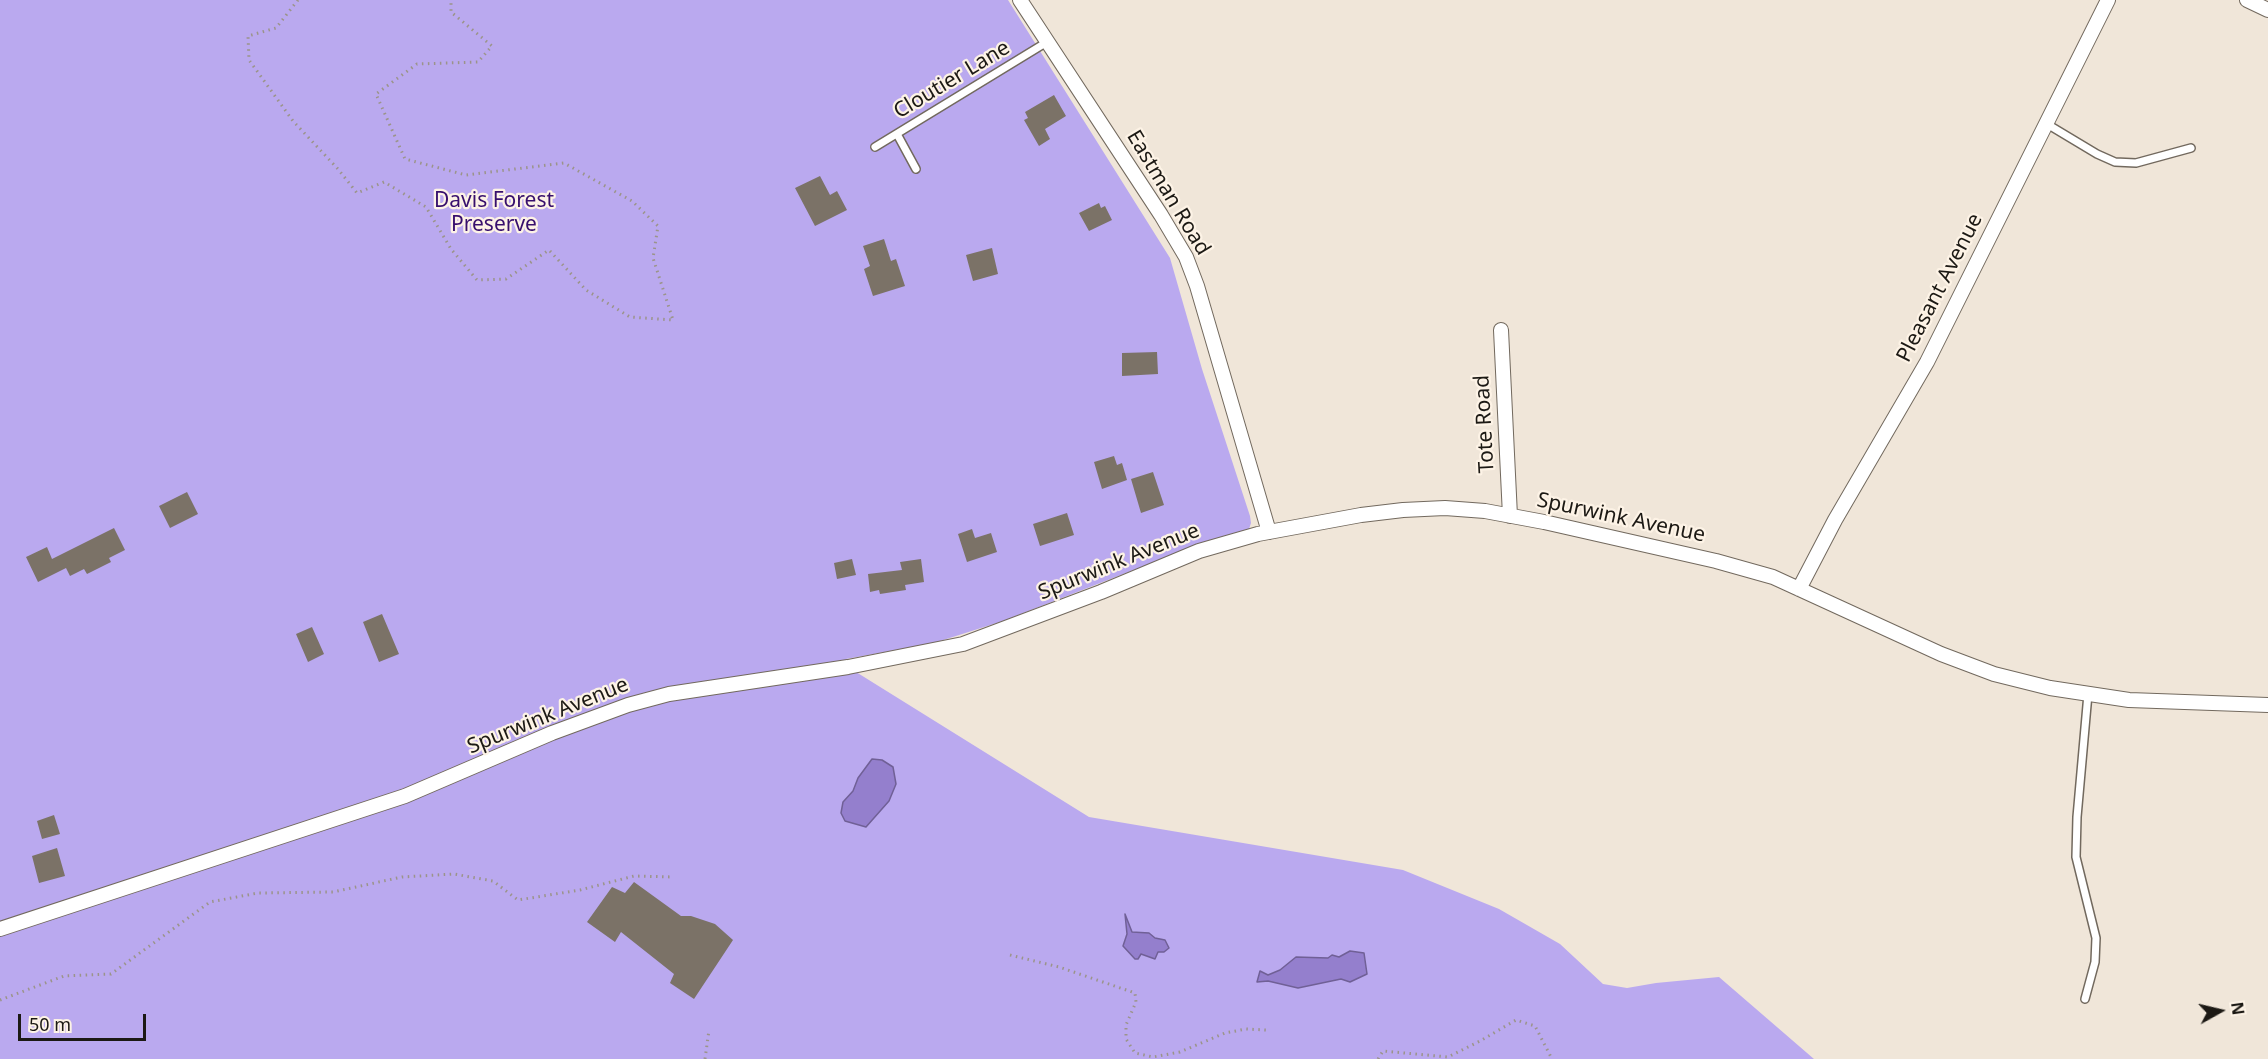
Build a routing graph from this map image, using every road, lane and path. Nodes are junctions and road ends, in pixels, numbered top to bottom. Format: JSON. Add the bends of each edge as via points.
{"nodes":[{"id":1,"x":298,"y":0,"type":"edge"},
{"id":2,"x":451,"y":0,"type":"edge"},
{"id":3,"x":1020,"y":0,"type":"edge"},
{"id":4,"x":2108,"y":0,"type":"edge"},
{"id":5,"x":2247,"y":0,"type":"edge"},
{"id":6,"x":2268,"y":10,"type":"edge"},
{"id":7,"x":1047,"y":42,"type":"junction"},
{"id":8,"x":2047,"y":124,"type":"junction"},
{"id":9,"x":897,"y":134,"type":"junction"},
{"id":10,"x":875,"y":147,"type":"dead end"},
{"id":11,"x":2191,"y":148,"type":"dead end"},
{"id":12,"x":916,"y":169,"type":"dead end"},
{"id":13,"x":1502,"y":330,"type":"dead end"},
{"id":14,"x":1510,"y":516,"type":"junction"},
{"id":15,"x":1269,"y":532,"type":"junction"},
{"id":16,"x":1799,"y":589,"type":"junction"},
{"id":17,"x":2088,"y":694,"type":"junction"},
{"id":18,"x":2268,"y":705,"type":"edge"},
{"id":19,"x":674,"y":877,"type":"dead end"},
{"id":20,"x":0,"y":929,"type":"edge"},
{"id":21,"x":1010,"y":955,"type":"dead end"},
{"id":22,"x":2085,"y":999,"type":"dead end"},
{"id":23,"x":0,"y":1000,"type":"edge"},
{"id":24,"x":709,"y":1030,"type":"dead end"},
{"id":25,"x":1266,"y":1030,"type":"dead end"},
{"id":26,"x":705,"y":1059,"type":"edge"},
{"id":27,"x":1378,"y":1059,"type":"edge"},
{"id":28,"x":1552,"y":1059,"type":"edge"}],
"edges":[{"from":1,"to":2,"type":"path","via":[[276,28],[248,36],[249,60],[293,121],[357,193],[384,182],[426,207],[477,280],[506,279],[549,250],[586,290],[630,317],[673,320],[653,258],[658,226],[632,201],[564,164],[465,175],[405,159],[376,94],[417,64],[478,62],[492,46],[452,12]]},
{"from":3,"to":7,"type":"street","name":"Eastman Road"},
{"from":4,"to":8,"type":"street","name":"Pleasant Avenue"},
{"from":5,"to":6,"type":"street"},
{"from":7,"to":9,"type":"lane","name":"Cloutier Lane"},
{"from":7,"to":15,"type":"street","name":"Eastman Road","via":[[1186,257]]},
{"from":8,"to":11,"type":"lane","via":[[2115,162],[2136,163]]},
{"from":8,"to":16,"type":"street","name":"Pleasant Avenue","via":[[1927,362]]},
{"from":9,"to":10,"type":"lane","name":"Cloutier Lane"},
{"from":9,"to":12,"type":"lane"},
{"from":13,"to":14,"type":"street","name":"Tote Road"},
{"from":14,"to":15,"type":"street","name":"Spurwink Avenue","via":[[1445,508],[1403,510]]},
{"from":14,"to":16,"type":"street","name":"Spurwink Avenue","via":[[1716,561]]},
{"from":15,"to":20,"type":"street","name":"Spurwink Avenue","via":[[1199,551],[963,644],[848,667],[669,694],[628,705],[405,796]]},
{"from":16,"to":17,"type":"street","name":"Spurwink Avenue","via":[[1994,674]]},
{"from":17,"to":18,"type":"street","name":"Spurwink Avenue","via":[[2169,702]]},
{"from":17,"to":22,"type":"lane","via":[[2076,847],[2096,938],[2095,962]]},
{"from":19,"to":23,"type":"path","via":[[634,876],[518,900],[493,881],[454,874],[402,877],[333,892],[258,893],[210,902],[111,974],[64,976]]},
{"from":21,"to":25,"type":"path","via":[[1135,993],[1136,1002],[1126,1025],[1126,1038],[1135,1053],[1153,1058],[1180,1053],[1225,1033]]},
{"from":24,"to":26,"type":"path"},
{"from":27,"to":28,"type":"path","via":[[1383,1051],[1448,1057],[1516,1020],[1535,1026]]}]}
